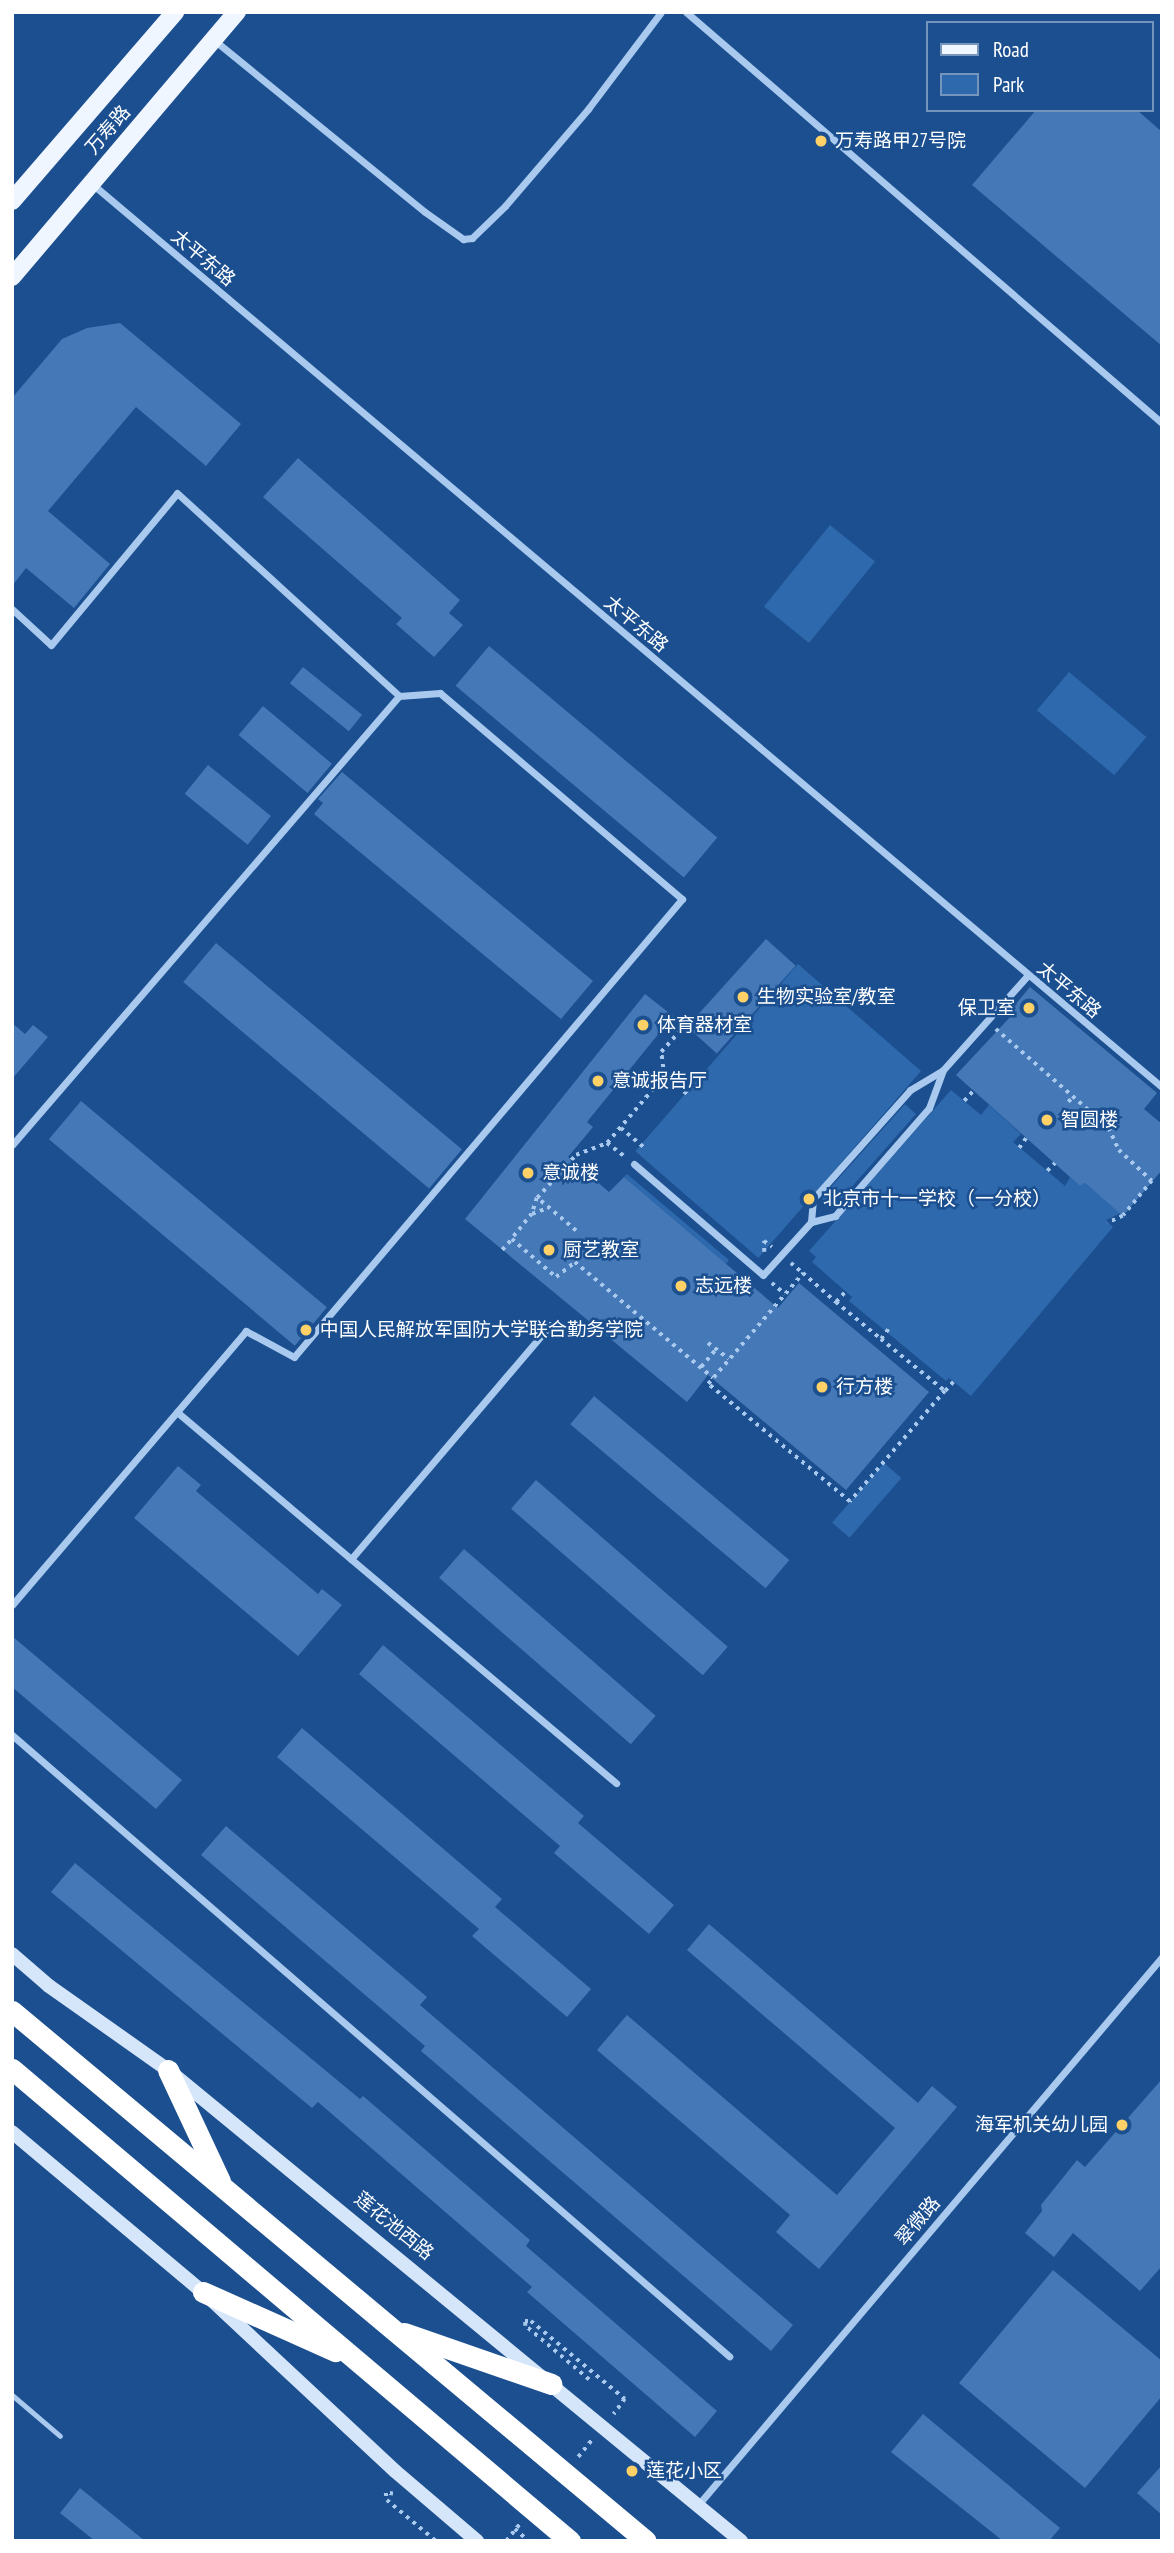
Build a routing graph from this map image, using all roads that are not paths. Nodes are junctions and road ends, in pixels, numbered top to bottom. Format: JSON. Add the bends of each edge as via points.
{"nodes":[{"id":1,"x":175,"y":12,"type":"edge"},
{"id":2,"x":237,"y":12,"type":"edge"},
{"id":3,"x":661,"y":12,"type":"edge"},
{"id":4,"x":686,"y":12,"type":"edge"},
{"id":5,"x":214,"y":40,"type":"junction"},
{"id":6,"x":91,"y":183,"type":"junction"},
{"id":7,"x":12,"y":201,"type":"edge"},
{"id":8,"x":12,"y":276,"type":"edge"},
{"id":9,"x":1161,"y":421,"type":"edge"},
{"id":10,"x":12,"y":609,"type":"edge"},
{"id":11,"x":399,"y":696,"type":"junction"},
{"id":12,"x":1027,"y":976,"type":"junction"},
{"id":13,"x":943,"y":1070,"type":"junction"},
{"id":14,"x":1162,"y":1087,"type":"edge"},
{"id":15,"x":12,"y":1145,"type":"edge"},
{"id":16,"x":634,"y":1164,"type":"road end"},
{"id":17,"x":811,"y":1222,"type":"junction"},
{"id":18,"x":550,"y":1325,"type":"dead end"},
{"id":19,"x":177,"y":1412,"type":"junction"},
{"id":20,"x":351,"y":1559,"type":"junction"},
{"id":21,"x":12,"y":1605,"type":"edge"},
{"id":22,"x":12,"y":1735,"type":"edge"},
{"id":23,"x":616,"y":1783,"type":"dead end"},
{"id":24,"x":12,"y":1954,"type":"edge"},
{"id":25,"x":1162,"y":1956,"type":"edge"},
{"id":26,"x":12,"y":2011,"type":"edge"},
{"id":27,"x":12,"y":2069,"type":"edge"},
{"id":28,"x":168,"y":2070,"type":"junction"},
{"id":29,"x":12,"y":2132,"type":"edge"},
{"id":30,"x":223,"y":2189,"type":"junction"},
{"id":31,"x":203,"y":2291,"type":"junction"},
{"id":32,"x":390,"y":2328,"type":"junction"},
{"id":33,"x":729,"y":2356,"type":"dead end"},
{"id":34,"x":358,"y":2362,"type":"junction"},
{"id":35,"x":551,"y":2384,"type":"junction"},
{"id":36,"x":12,"y":2395,"type":"edge"},
{"id":37,"x":60,"y":2436,"type":"dead end"},
{"id":38,"x":698,"y":2505,"type":"junction"},
{"id":39,"x":477,"y":2541,"type":"edge"},
{"id":40,"x":570,"y":2541,"type":"edge"},
{"id":41,"x":646,"y":2541,"type":"edge"},
{"id":42,"x":741,"y":2541,"type":"edge"}],
"edges":[{"from":1,"to":7,"type":"main road","name":"万寿路"},
{"from":2,"to":5,"type":"main road","name":"万寿路"},
{"from":3,"to":5,"type":"street","via":[[588,109],[505,206],[472,238],[463,239]]},
{"from":4,"to":9,"type":"street"},
{"from":5,"to":6,"type":"main road","name":"万寿路"},
{"from":6,"to":8,"type":"main road","name":"万寿路"},
{"from":6,"to":12,"type":"street","name":"太平东路"},
{"from":10,"to":11,"type":"street","via":[[51,645],[177,494]]},
{"from":11,"to":15,"type":"street"},
{"from":11,"to":19,"type":"street","via":[[440,693],[682,900],[294,1357],[246,1331]]},
{"from":12,"to":13,"type":"street"},
{"from":12,"to":14,"type":"street","name":"太平东路"},
{"from":13,"to":17,"type":"street","via":[[910,1090],[814,1199]]},
{"from":13,"to":17,"type":"street","via":[[922,1117],[835,1216]]},
{"from":16,"to":17,"type":"street","via":[[763,1275]]},
{"from":18,"to":20,"type":"street"},
{"from":19,"to":20,"type":"street"},
{"from":19,"to":21,"type":"street"},
{"from":20,"to":23,"type":"street"},
{"from":22,"to":33,"type":"street"},
{"from":24,"to":28,"type":"street","name":"莲花池西路","via":[[49,1986]]},
{"from":25,"to":38,"type":"street","name":"翠微路"},
{"from":26,"to":30,"type":"highway"},
{"from":27,"to":34,"type":"highway"},
{"from":28,"to":30,"type":"highway"},
{"from":28,"to":35,"type":"street","name":"莲花池西路"},
{"from":29,"to":31,"type":"street"},
{"from":30,"to":32,"type":"highway"},
{"from":31,"to":34,"type":"highway"},
{"from":31,"to":39,"type":"street","via":[[395,2471]]},
{"from":32,"to":35,"type":"highway"},
{"from":32,"to":41,"type":"highway"},
{"from":34,"to":40,"type":"highway"},
{"from":35,"to":38,"type":"street","name":"莲花池西路"},
{"from":36,"to":37,"type":"lane"},
{"from":38,"to":42,"type":"street","name":"莲花池西路"}]}
